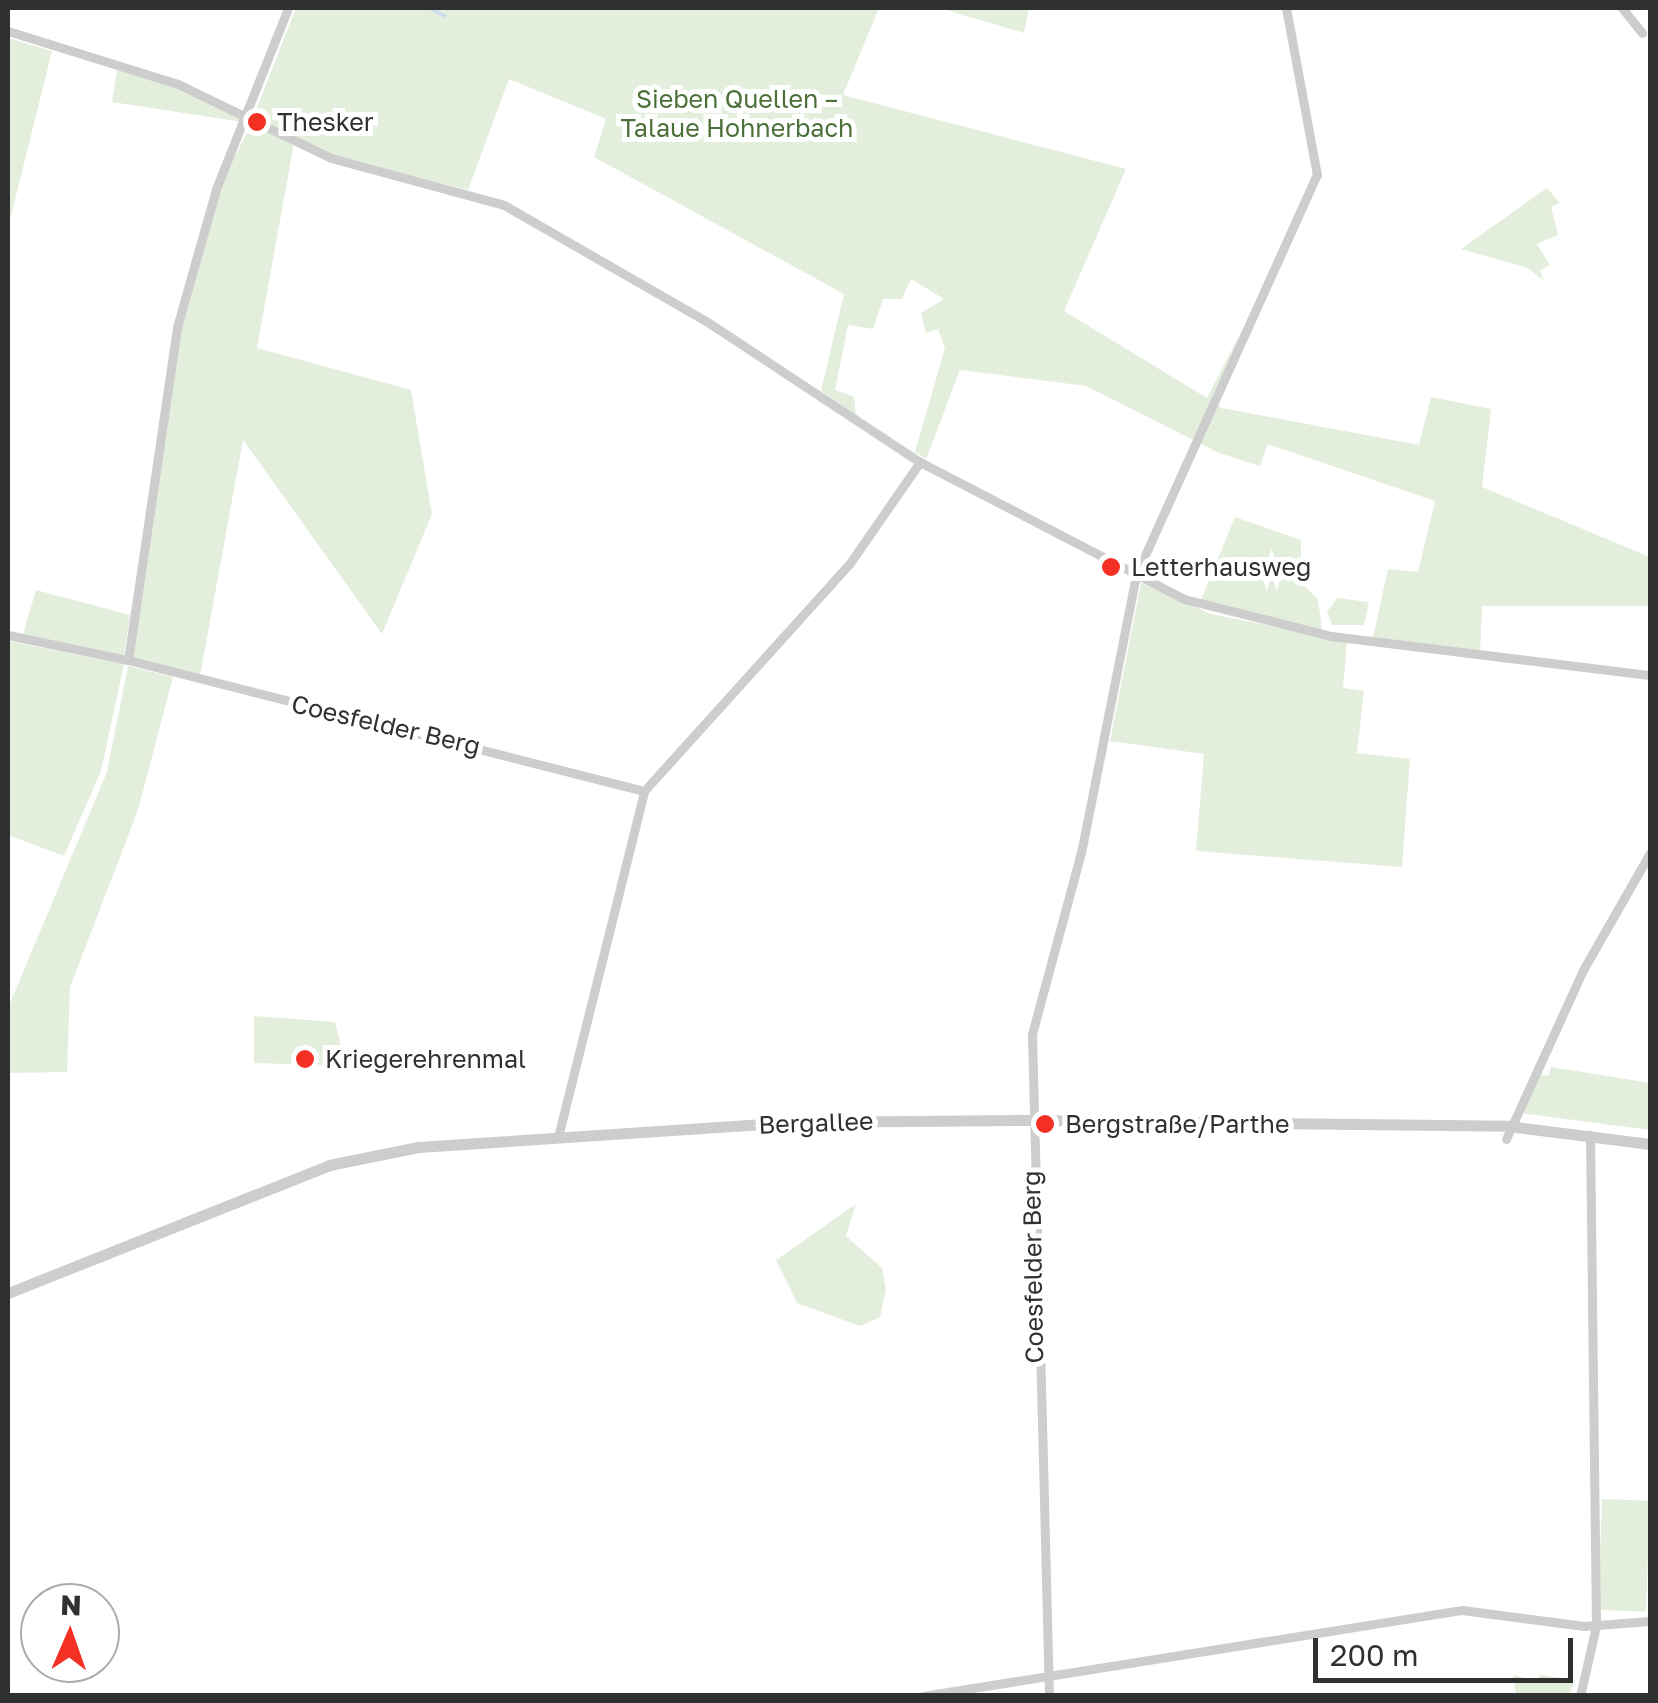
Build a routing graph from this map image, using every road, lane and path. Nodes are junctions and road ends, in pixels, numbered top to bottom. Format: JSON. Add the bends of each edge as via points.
{"nodes":[{"id":1,"x":288,"y":8,"type":"edge"},
{"id":2,"x":1286,"y":8,"type":"edge"},
{"id":3,"x":1622,"y":8,"type":"edge"},
{"id":4,"x":8,"y":32,"type":"edge"},
{"id":5,"x":1642,"y":32,"type":"dead end"},
{"id":6,"x":248,"y":114,"type":"junction"},
{"id":7,"x":920,"y":462,"type":"junction"},
{"id":8,"x":1136,"y":576,"type":"junction"},
{"id":9,"x":8,"y":635,"type":"edge"},
{"id":10,"x":128,"y":660,"type":"junction"},
{"id":11,"x":1650,"y":675,"type":"edge"},
{"id":12,"x":644,"y":791,"type":"junction"},
{"id":13,"x":1650,"y":853,"type":"edge"},
{"id":14,"x":1029,"y":1120,"type":"junction"},
{"id":15,"x":1507,"y":1132,"type":"junction"},
{"id":16,"x":558,"y":1137,"type":"junction"},
{"id":17,"x":1590,"y":1141,"type":"junction"},
{"id":18,"x":1650,"y":1144,"type":"edge"},
{"id":19,"x":8,"y":1293,"type":"edge"},
{"id":20,"x":1650,"y":1621,"type":"edge"},
{"id":21,"x":1596,"y":1626,"type":"junction"},
{"id":22,"x":1044,"y":1672,"type":"junction"},
{"id":23,"x":923,"y":1696,"type":"edge"},
{"id":24,"x":1049,"y":1696,"type":"edge"},
{"id":25,"x":1580,"y":1696,"type":"edge"}],
"edges":[{"from":1,"to":6,"type":"street"},
{"from":2,"to":8,"type":"street","name":"Coesfelder Berg","via":[[1317,176]]},
{"from":3,"to":5,"type":"street"},
{"from":4,"to":6,"type":"street"},
{"from":6,"to":7,"type":"street","via":[[331,158],[504,205],[706,321]]},
{"from":6,"to":10,"type":"street","via":[[216,189],[176,327]]},
{"from":7,"to":8,"type":"street"},
{"from":7,"to":12,"type":"street","via":[[850,563]]},
{"from":8,"to":11,"type":"street","via":[[1210,608],[1331,636]]},
{"from":8,"to":14,"type":"street","name":"Coesfelder Berg","via":[[1081,853],[1034,1020]]},
{"from":9,"to":10,"type":"street","name":"Coesfelder Berg"},
{"from":10,"to":12,"type":"street","name":"Coesfelder Berg"},
{"from":12,"to":16,"type":"street"},
{"from":13,"to":15,"type":"street"},
{"from":14,"to":15,"type":"street","name":"Bergallee"},
{"from":14,"to":16,"type":"street","name":"Bergallee","via":[[798,1122]]},
{"from":14,"to":22,"type":"street","name":"Coesfelder Berg"},
{"from":15,"to":17,"type":"street","name":"Bergallee"},
{"from":16,"to":19,"type":"street","name":"Bergallee","via":[[358,1156]]},
{"from":17,"to":18,"type":"street","name":"Bergallee"},
{"from":17,"to":21,"type":"street"},
{"from":20,"to":21,"type":"street"},
{"from":21,"to":22,"type":"street","via":[[1462,1610]]},
{"from":21,"to":25,"type":"street"},
{"from":22,"to":23,"type":"street"},
{"from":22,"to":24,"type":"street","name":"Coesfelder Berg"}]}
